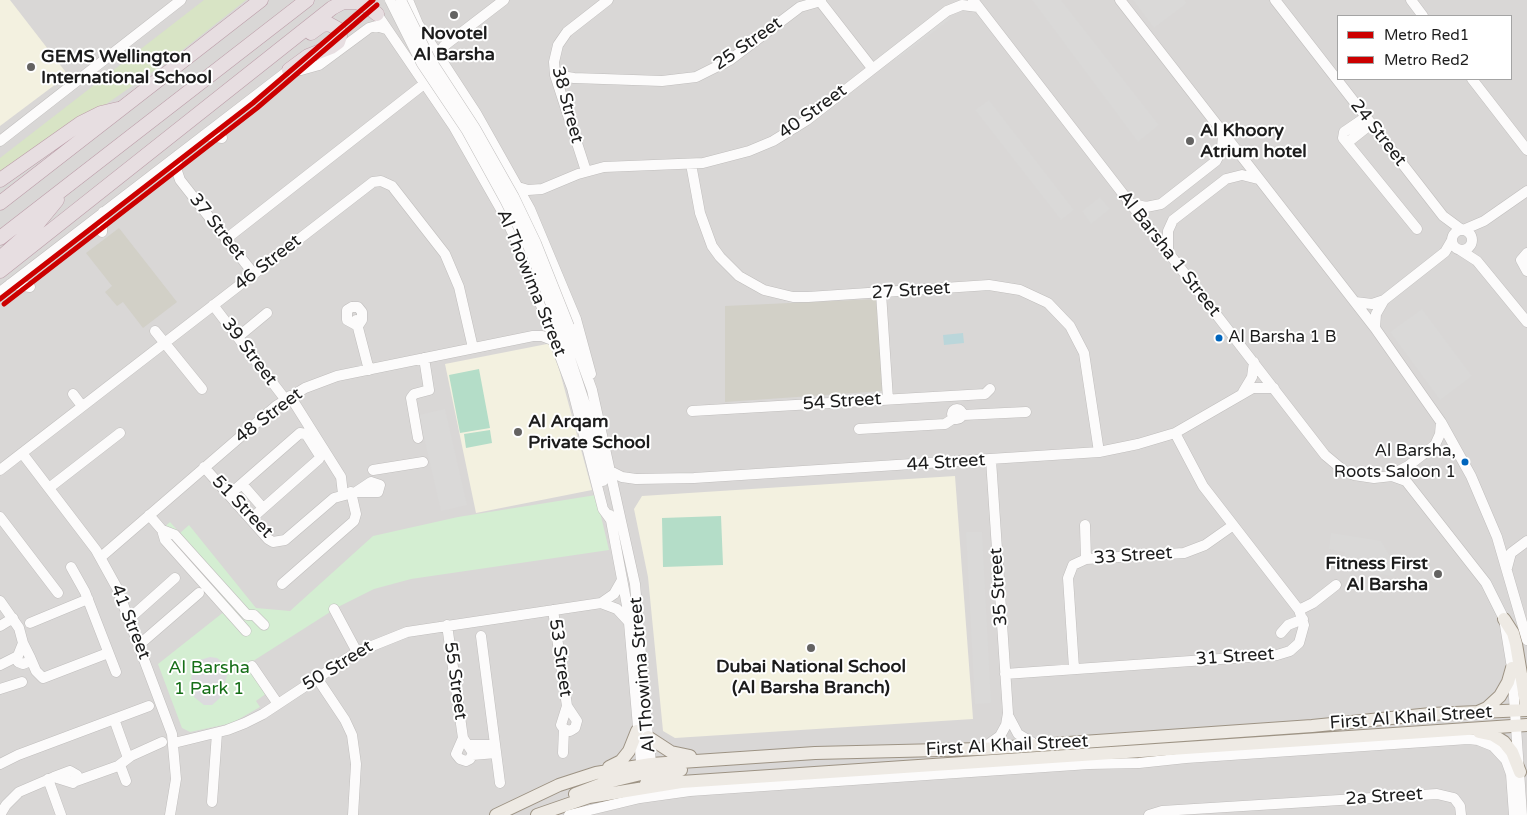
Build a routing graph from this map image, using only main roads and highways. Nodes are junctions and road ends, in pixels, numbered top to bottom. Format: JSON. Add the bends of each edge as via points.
{"nodes":[{"id":1,"x":261,"y":0,"type":"edge"},
{"id":2,"x":307,"y":0,"type":"edge"},
{"id":3,"x":376,"y":14,"type":"road end"},
{"id":4,"x":289,"y":70,"type":"road end"},
{"id":5,"x":247,"y":78,"type":"junction"},
{"id":6,"x":124,"y":108,"type":"junction"},
{"id":7,"x":0,"y":180,"type":"edge"},
{"id":8,"x":67,"y":187,"type":"junction"},
{"id":9,"x":0,"y":203,"type":"edge"},
{"id":10,"x":0,"y":238,"type":"edge"},
{"id":11,"x":0,"y":258,"type":"edge"},
{"id":12,"x":0,"y":271,"type":"edge"},
{"id":13,"x":1504,"y":619,"type":"road end"},
{"id":14,"x":1512,"y":668,"type":"road end"},
{"id":15,"x":1476,"y":713,"type":"junction"},
{"id":16,"x":1524,"y":717,"type":"edge"},
{"id":17,"x":1459,"y":728,"type":"junction"},
{"id":18,"x":1433,"y":730,"type":"junction"},
{"id":19,"x":1190,"y":748,"type":"junction"},
{"id":20,"x":741,"y":756,"type":"junction"},
{"id":21,"x":720,"y":758,"type":"junction"},
{"id":22,"x":1180,"y":759,"type":"road end"},
{"id":23,"x":1520,"y":772,"type":"road end"},
{"id":24,"x":596,"y":773,"type":"junction"},
{"id":25,"x":648,"y":775,"type":"junction"},
{"id":26,"x":784,"y":775,"type":"junction"},
{"id":27,"x":796,"y":784,"type":"road end"},
{"id":28,"x":565,"y":810,"type":"edge"},
{"id":29,"x":496,"y":815,"type":"edge"},
{"id":30,"x":537,"y":815,"type":"edge"}],
"edges":[{"from":1,"to":6,"type":"highway"},
{"from":2,"to":8,"type":"highway"},
{"from":3,"to":5,"type":"highway","via":[[356,2],[337,4]]},
{"from":4,"to":5,"type":"highway","via":[[308,56],[335,44],[340,36],[338,29],[333,24],[322,25]]},
{"from":5,"to":12,"type":"highway"},
{"from":6,"to":7,"type":"highway","via":[[87,119]]},
{"from":6,"to":9,"type":"highway"},
{"from":8,"to":10,"type":"highway"},
{"from":8,"to":11,"type":"highway","via":[[34,228]]},
{"from":13,"to":16,"type":"main road","via":[[1516,644]]},
{"from":14,"to":15,"type":"main road","via":[[1500,696]]},
{"from":15,"to":16,"type":"main road","name":"First Al Khail Street"},
{"from":15,"to":20,"type":"main road","name":"First Al Khail Street","via":[[982,749]]},
{"from":16,"to":17,"type":"main road","name":"First Al Khail Street"},
{"from":16,"to":18,"type":"main road","via":[[1452,724]]},
{"from":17,"to":18,"type":"main road","name":"First Al Khail Street"},
{"from":17,"to":23,"type":"main road","via":[[1486,733],[1504,742]]},
{"from":18,"to":19,"type":"main road","name":"First Al Khail Street"},
{"from":19,"to":22,"type":"main road"},
{"from":19,"to":26,"type":"main road","name":"First Al Khail Street"},
{"from":20,"to":21,"type":"main road","name":"First Al Khail Street"},
{"from":20,"to":25,"type":"main road","via":[[718,765]]},
{"from":21,"to":24,"type":"main road","via":[[676,754],[642,734],[625,757]]},
{"from":21,"to":25,"type":"main road","name":"First Al Khail Street"},
{"from":24,"to":25,"type":"main road","name":"First Al Khail Street"},
{"from":24,"to":29,"type":"main road","name":"First Al Khail Street","via":[[541,792]]},
{"from":25,"to":26,"type":"main road","name":"First Al Khail Street"},
{"from":25,"to":28,"type":"main road","name":"First Al Khail Street","via":[[589,797]]},
{"from":26,"to":27,"type":"main road"},
{"from":28,"to":30,"type":"main road","name":"First Al Khail Street"}]}
